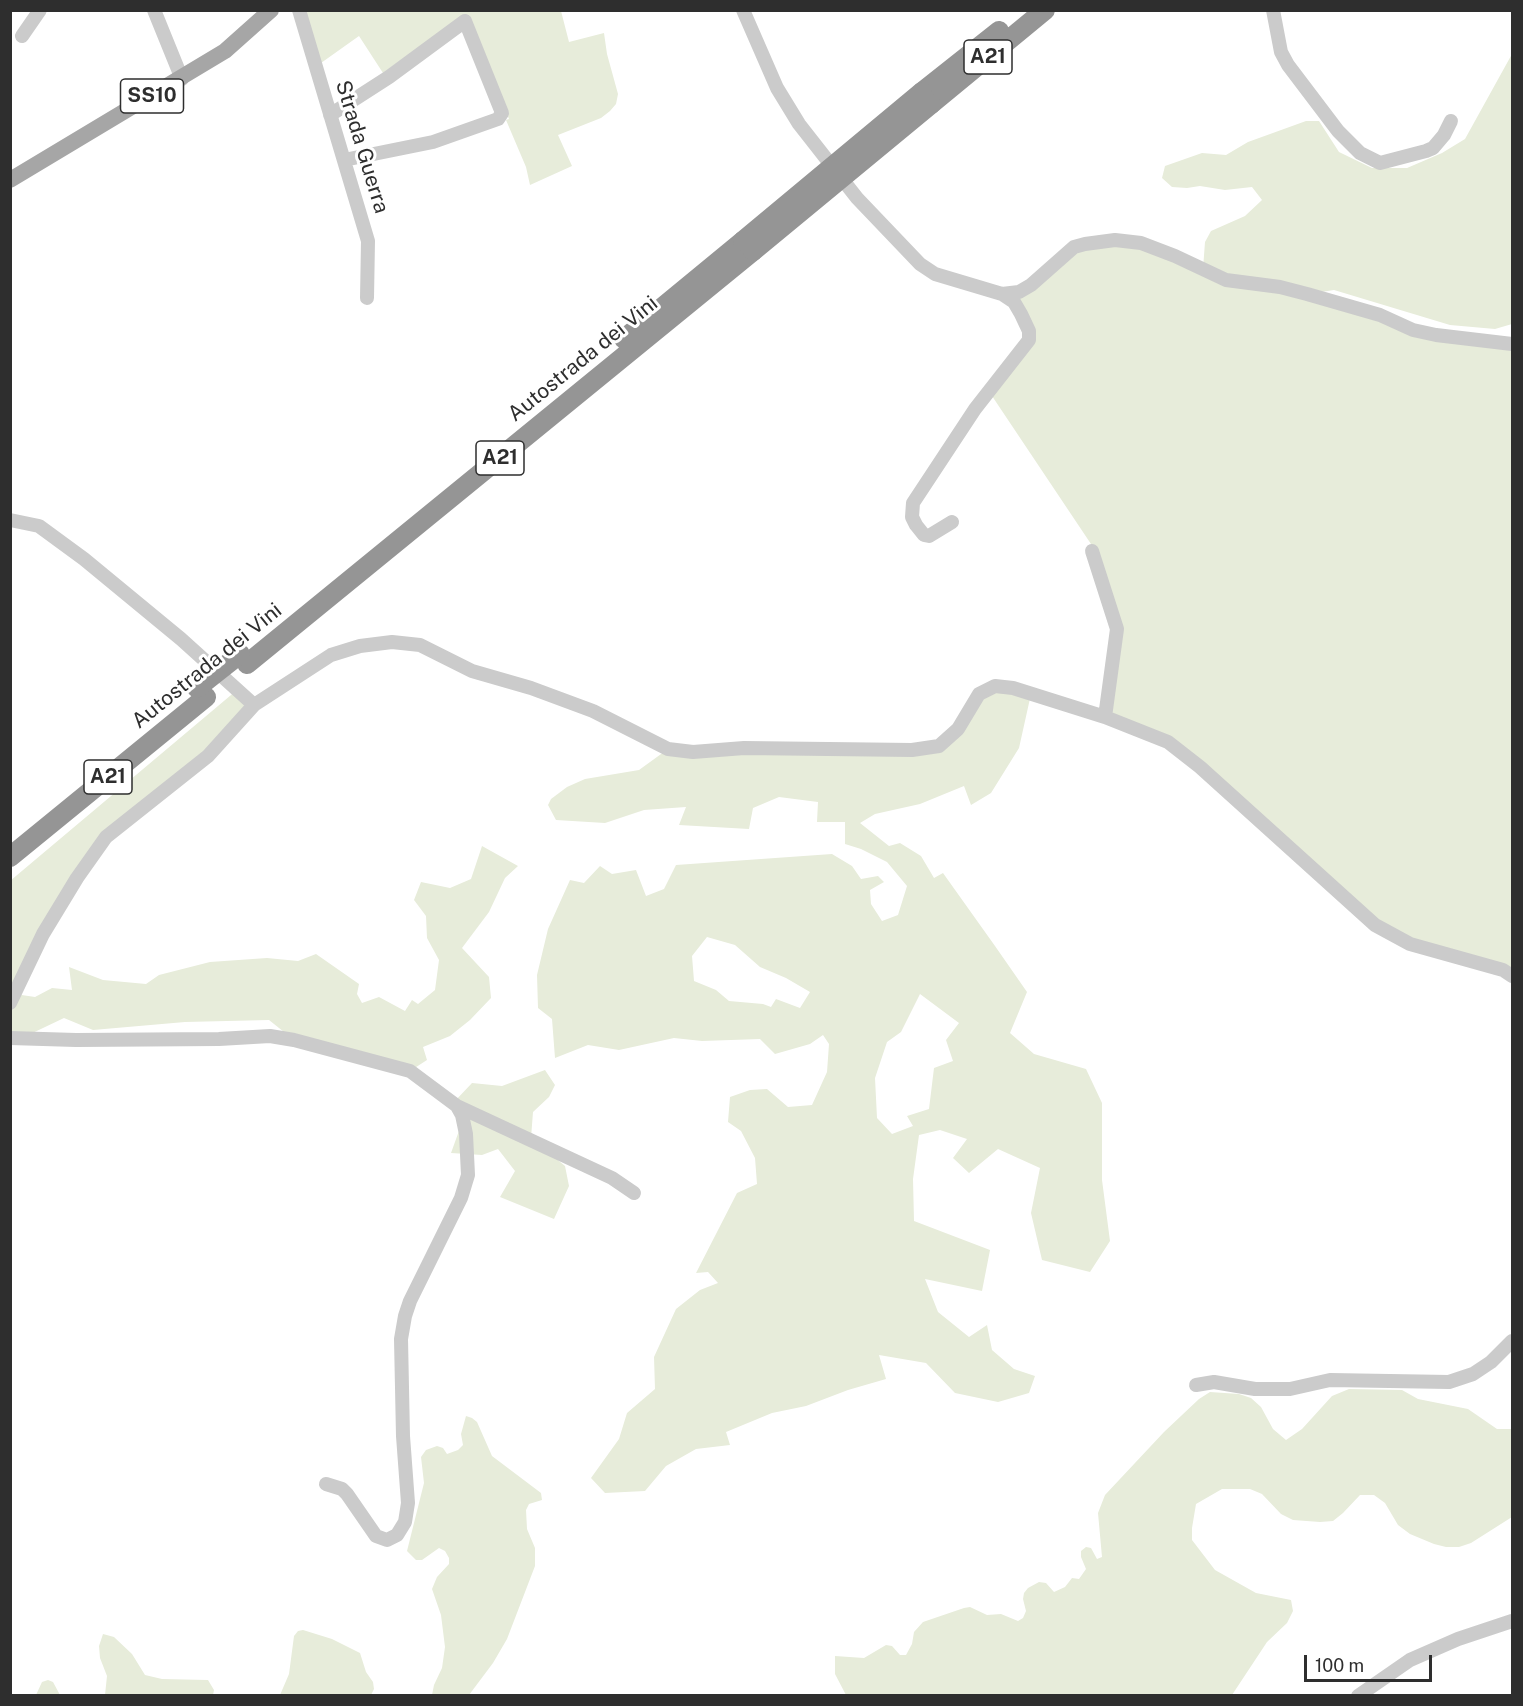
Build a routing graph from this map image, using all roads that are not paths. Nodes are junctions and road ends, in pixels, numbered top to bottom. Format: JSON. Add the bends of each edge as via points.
{"nodes":[{"id":1,"x":39,"y":10,"type":"edge"},
{"id":2,"x":154,"y":10,"type":"edge"},
{"id":3,"x":271,"y":10,"type":"edge"},
{"id":4,"x":299,"y":10,"type":"edge"},
{"id":5,"x":743,"y":10,"type":"edge"},
{"id":6,"x":1025,"y":10,"type":"edge"},
{"id":7,"x":1046,"y":10,"type":"edge"},
{"id":8,"x":1273,"y":10,"type":"edge"},
{"id":9,"x":22,"y":36,"type":"dead end"},
{"id":10,"x":182,"y":79,"type":"junction"},
{"id":11,"x":927,"y":98,"type":"junction"},
{"id":12,"x":330,"y":115,"type":"junction"},
{"id":13,"x":1450,"y":121,"type":"dead end"},
{"id":14,"x":344,"y":160,"type":"junction"},
{"id":15,"x":10,"y":180,"type":"edge"},
{"id":16,"x":1002,"y":294,"type":"junction"},
{"id":17,"x":367,"y":298,"type":"dead end"},
{"id":18,"x":1512,"y":344,"type":"edge"},
{"id":19,"x":10,"y":520,"type":"edge"},
{"id":20,"x":952,"y":522,"type":"dead end"},
{"id":21,"x":1092,"y":551,"type":"dead end"},
{"id":22,"x":201,"y":693,"type":"junction"},
{"id":23,"x":254,"y":705,"type":"junction"},
{"id":24,"x":1105,"y":717,"type":"junction"},
{"id":25,"x":10,"y":840,"type":"edge"},
{"id":26,"x":10,"y":857,"type":"edge"},
{"id":27,"x":1512,"y":976,"type":"edge"},
{"id":28,"x":10,"y":1003,"type":"edge"},
{"id":29,"x":10,"y":1038,"type":"edge"},
{"id":30,"x":457,"y":1106,"type":"junction"},
{"id":31,"x":634,"y":1193,"type":"dead end"},
{"id":32,"x":1512,"y":1341,"type":"edge"},
{"id":33,"x":1197,"y":1385,"type":"dead end"},
{"id":34,"x":326,"y":1484,"type":"dead end"},
{"id":35,"x":1512,"y":1621,"type":"edge"},
{"id":36,"x":1358,"y":1695,"type":"edge"}],
"edges":[{"from":1,"to":9,"type":"street"},
{"from":2,"to":10,"type":"street"},
{"from":3,"to":10,"type":"main road","number":"SS10","via":[[225,51]]},
{"from":4,"to":12,"type":"street","name":"Strada Guerra"},
{"from":5,"to":16,"type":"street","via":[[777,88],[799,124],[857,198],[920,264],[935,274]]},
{"from":6,"to":11,"type":"highway","name":"Autostrada dei Vini","number":"A21"},
{"from":7,"to":11,"type":"highway","name":"Autostrada dei Vini","number":"A21"},
{"from":8,"to":13,"type":"street","via":[[1281,52],[1288,66],[1360,153],[1380,163],[1426,151],[1444,135]]},
{"from":10,"to":15,"type":"main road","number":"SS10"},
{"from":11,"to":22,"type":"highway","name":"Autostrada dei Vini","number":"A21","bridge":true},
{"from":12,"to":14,"type":"street","name":"Strada Guerra"},
{"from":12,"to":14,"type":"street","via":[[465,21],[502,113],[498,119],[433,142]]},
{"from":14,"to":17,"type":"street","name":"Strada Guerra","via":[[368,241]]},
{"from":16,"to":18,"type":"street","via":[[1019,292],[1031,285],[1074,247],[1115,240],[1141,243],[1226,280],[1307,294],[1380,315],[1413,330]]},
{"from":16,"to":20,"type":"street","via":[[1014,302],[1029,331],[1029,340],[975,409],[912,503],[912,518],[924,536]]},
{"from":19,"to":23,"type":"street","via":[[39,526],[84,559]]},
{"from":21,"to":24,"type":"street","via":[[1117,629]]},
{"from":22,"to":25,"type":"highway","name":"Autostrada dei Vini","number":"A21"},
{"from":22,"to":26,"type":"highway","name":"Autostrada dei Vini","number":"A21"},
{"from":23,"to":24,"type":"street","via":[[331,655],[392,642],[420,645],[472,670],[593,711],[668,749],[693,752],[744,748],[912,750],[939,746],[958,729],[979,694],[995,686]]},
{"from":23,"to":28,"type":"street","via":[[208,756],[106,837],[43,934]]},
{"from":24,"to":27,"type":"street","via":[[1168,742],[1184,754],[1375,925],[1410,944],[1503,970]]},
{"from":29,"to":30,"type":"street","via":[[270,1036],[410,1071]]},
{"from":30,"to":31,"type":"street","via":[[612,1178]]},
{"from":30,"to":34,"type":"street","via":[[466,1134],[468,1174],[461,1198],[410,1301],[401,1339],[408,1503],[405,1522],[393,1539],[376,1536],[347,1494]]},
{"from":32,"to":33,"type":"street","via":[[1473,1374],[1449,1382],[1330,1380],[1290,1389],[1255,1389],[1214,1382]]},
{"from":35,"to":36,"type":"street","via":[[1410,1660]]}]}
